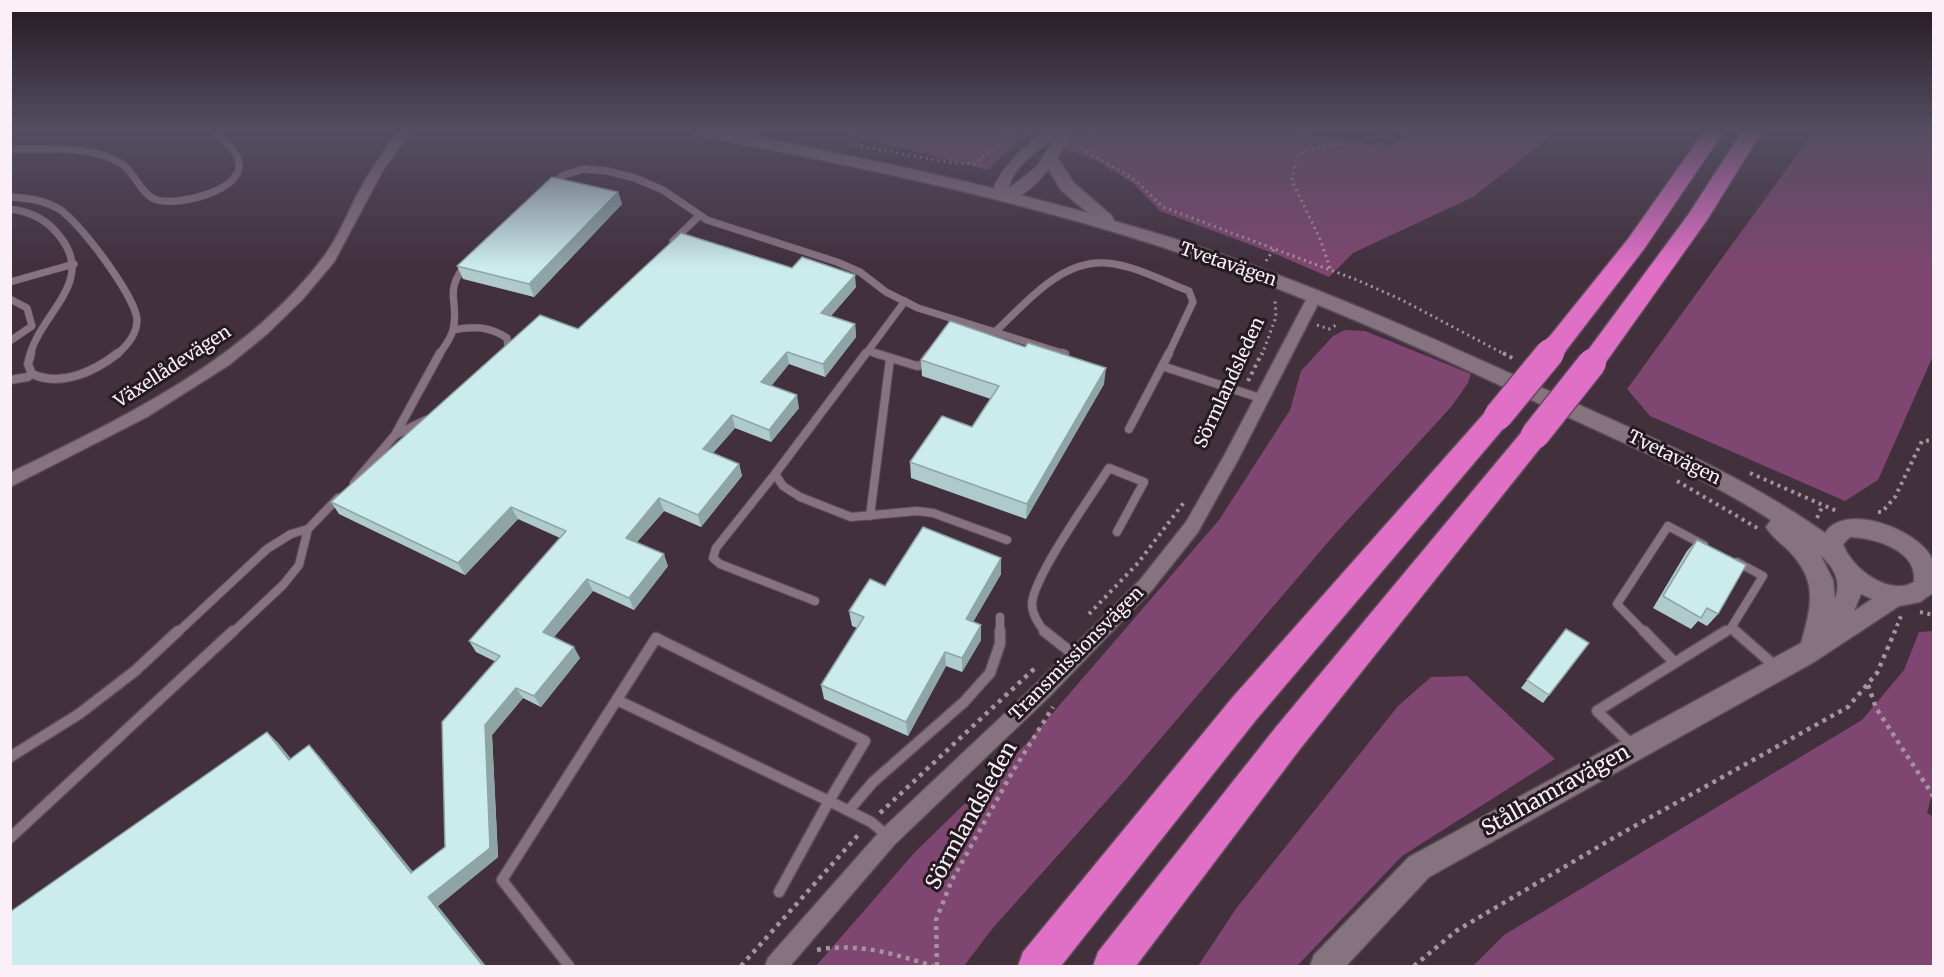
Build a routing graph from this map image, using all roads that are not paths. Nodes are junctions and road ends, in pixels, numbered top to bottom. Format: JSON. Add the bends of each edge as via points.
{"nodes":[{"id":1,"x":133,"y":176,"type":"edge"},
{"id":2,"x":235,"y":176,"type":"edge"},
{"id":3,"x":375,"y":176,"type":"edge"},
{"id":4,"x":562,"y":176,"type":"edge"},
{"id":5,"x":625,"y":176,"type":"edge"},
{"id":6,"x":922,"y":176,"type":"edge"},
{"id":7,"x":1005,"y":176,"type":"edge"},
{"id":8,"x":1036,"y":176,"type":"edge"},
{"id":9,"x":1060,"y":176,"type":"edge"},
{"id":10,"x":1683,"y":176,"type":"edge"},
{"id":11,"x":1725,"y":176,"type":"edge"},
{"id":12,"x":549,"y":188,"type":"edge"},
{"id":13,"x":1004,"y":196,"type":"junction"},
{"id":14,"x":10,"y":197,"type":"edge"},
{"id":15,"x":10,"y":209,"type":"edge"},
{"id":16,"x":699,"y":216,"type":"junction"},
{"id":17,"x":1114,"y":226,"type":"junction"},
{"id":18,"x":669,"y":245,"type":"edge"},
{"id":19,"x":474,"y":257,"type":"edge"},
{"id":20,"x":74,"y":264,"type":"junction"},
{"id":21,"x":10,"y":282,"type":"edge"},
{"id":22,"x":1315,"y":296,"type":"junction"},
{"id":23,"x":10,"y":299,"type":"edge"},
{"id":24,"x":905,"y":302,"type":"junction"},
{"id":25,"x":955,"y":319,"type":"junction"},
{"id":26,"x":32,"y":326,"type":"junction"},
{"id":27,"x":948,"y":328,"type":"edge"},
{"id":28,"x":453,"y":330,"type":"junction"},
{"id":29,"x":995,"y":332,"type":"junction"},
{"id":30,"x":10,"y":341,"type":"edge"},
{"id":31,"x":19,"y":345,"type":"dead end"},
{"id":32,"x":935,"y":347,"type":"edge"},
{"id":33,"x":868,"y":351,"type":"junction"},
{"id":34,"x":1065,"y":354,"type":"edge"},
{"id":35,"x":499,"y":357,"type":"edge"},
{"id":36,"x":890,"y":358,"type":"junction"},
{"id":37,"x":1162,"y":366,"type":"junction"},
{"id":38,"x":17,"y":369,"type":"dead end"},
{"id":39,"x":28,"y":377,"type":"junction"},
{"id":40,"x":10,"y":380,"type":"edge"},
{"id":41,"x":1252,"y":395,"type":"junction"},
{"id":42,"x":430,"y":417,"type":"edge"},
{"id":43,"x":1129,"y":429,"type":"dead end"},
{"id":44,"x":395,"y":435,"type":"junction"},
{"id":45,"x":775,"y":474,"type":"junction"},
{"id":46,"x":1733,"y":480,"type":"junction"},
{"id":47,"x":10,"y":481,"type":"edge"},
{"id":48,"x":870,"y":516,"type":"junction"},
{"id":49,"x":1843,"y":521,"type":"junction"},
{"id":50,"x":308,"y":529,"type":"junction"},
{"id":51,"x":1117,"y":532,"type":"dead end"},
{"id":52,"x":1007,"y":540,"type":"dead end"},
{"id":53,"x":1832,"y":550,"type":"junction"},
{"id":54,"x":1716,"y":551,"type":"edge"},
{"id":55,"x":1725,"y":556,"type":"edge"},
{"id":56,"x":1930,"y":574,"type":"edge"},
{"id":57,"x":1850,"y":575,"type":"junction"},
{"id":58,"x":815,"y":601,"type":"dead end"},
{"id":59,"x":1912,"y":604,"type":"edge"},
{"id":60,"x":1000,"y":616,"type":"dead end"},
{"id":61,"x":1731,"y":628,"type":"junction"},
{"id":62,"x":1821,"y":642,"type":"junction"},
{"id":63,"x":1077,"y":657,"type":"junction"},
{"id":64,"x":1674,"y":662,"type":"junction"},
{"id":65,"x":1778,"y":669,"type":"junction"},
{"id":66,"x":617,"y":700,"type":"junction"},
{"id":67,"x":1635,"y":748,"type":"junction"},
{"id":68,"x":10,"y":757,"type":"edge"},
{"id":69,"x":829,"y":801,"type":"junction"},
{"id":70,"x":849,"y":810,"type":"junction"},
{"id":71,"x":888,"y":837,"type":"junction"},
{"id":72,"x":10,"y":838,"type":"edge"},
{"id":73,"x":778,"y":892,"type":"dead end"},
{"id":74,"x":569,"y":966,"type":"edge"},
{"id":75,"x":776,"y":966,"type":"edge"},
{"id":76,"x":1037,"y":966,"type":"edge"},
{"id":77,"x":1112,"y":966,"type":"edge"},
{"id":78,"x":1325,"y":966,"type":"edge"}],
"edges":[{"from":1,"to":2,"type":"lane","via":[[146,195],[163,202],[209,195]]},
{"from":3,"to":47,"type":"street","name":"Växellådevägen","via":[[330,257],[294,300],[236,352],[178,391]]},
{"from":4,"to":12,"type":"lane"},
{"from":5,"to":16,"type":"lane","via":[[663,190]]},
{"from":6,"to":13,"type":"main road","name":"Tvetavägen"},
{"from":7,"to":13,"type":"street","via":[[1000,186]]},
{"from":8,"to":13,"type":"street","via":[[1019,191]]},
{"from":9,"to":17,"type":"main road","via":[[1089,207]]},
{"from":10,"to":76,"type":"highway","bridge":true,"via":[[1636,244],[1498,416],[1244,709]]},
{"from":11,"to":77,"type":"highway","bridge":true,"via":[[1670,258],[1592,363],[1288,738]]},
{"from":13,"to":17,"type":"main road","name":"Tvetavägen"},
{"from":14,"to":39,"type":"lane","via":[[34,200],[63,211],[130,296],[137,322],[127,346],[100,365],[68,377]]},
{"from":15,"to":20,"type":"lane","via":[[29,212],[50,222],[64,240]]},
{"from":16,"to":18,"type":"lane"},
{"from":16,"to":24,"type":"lane","via":[[837,262],[860,272]]},
{"from":17,"to":22,"type":"main road","name":"Tvetavägen"},
{"from":19,"to":28,"type":"lane","via":[[453,285]]},
{"from":20,"to":21,"type":"lane"},
{"from":20,"to":26,"type":"lane","via":[[66,288]]},
{"from":22,"to":41,"type":"street","name":"Transmissionsvägen"},
{"from":22,"to":46,"type":"main road","name":"Tvetavägen"},
{"from":23,"to":26,"type":"lane","via":[[29,309]]},
{"from":24,"to":25,"type":"lane"},
{"from":24,"to":33,"type":"lane"},
{"from":25,"to":27,"type":"lane"},
{"from":25,"to":29,"type":"lane"},
{"from":26,"to":30,"type":"lane"},
{"from":26,"to":31,"type":"lane"},
{"from":28,"to":35,"type":"lane","via":[[495,329],[507,339],[508,349]]},
{"from":28,"to":44,"type":"lane"},
{"from":29,"to":34,"type":"lane"},
{"from":29,"to":37,"type":"lane","via":[[1064,272],[1090,263],[1107,263],[1189,291],[1193,302],[1189,314]]},
{"from":32,"to":36,"type":"lane","via":[[922,365]]},
{"from":33,"to":36,"type":"lane"},
{"from":33,"to":45,"type":"lane"},
{"from":36,"to":48,"type":"lane"},
{"from":37,"to":41,"type":"lane"},
{"from":37,"to":43,"type":"lane"},
{"from":38,"to":39,"type":"lane"},
{"from":39,"to":40,"type":"lane"},
{"from":41,"to":63,"type":"street","name":"Transmissionsvägen","via":[[1231,458],[1192,527],[1146,585]]},
{"from":42,"to":44,"type":"lane"},
{"from":44,"to":50,"type":"lane"},
{"from":45,"to":48,"type":"lane","via":[[783,486],[800,497],[851,517]]},
{"from":45,"to":58,"type":"lane","via":[[716,548],[713,558]]},
{"from":46,"to":49,"type":"main road","name":"Tvetavägen"},
{"from":46,"to":53,"type":"main road","name":"Tvetavägen"},
{"from":46,"to":62,"type":"main road","via":[[1814,564],[1824,595]]},
{"from":48,"to":52,"type":"lane","via":[[933,513]]},
{"from":49,"to":53,"type":"main road","via":[[1833,537]]},
{"from":49,"to":56,"type":"main road","name":"Tvetavägen","via":[[1892,537],[1914,552]]},
{"from":50,"to":68,"type":"lane","via":[[267,549],[135,671],[79,714]]},
{"from":50,"to":72,"type":"lane","via":[[299,565],[284,585]]},
{"from":51,"to":63,"type":"lane","via":[[1144,482],[1109,468],[1035,591],[1035,616],[1050,637]]},
{"from":53,"to":57,"type":"main road","name":"Tvetavägen"},
{"from":54,"to":64,"type":"lane","via":[[1668,526],[1617,604]]},
{"from":55,"to":61,"type":"lane","via":[[1763,576]]},
{"from":56,"to":59,"type":"main road","name":"Stålhamravägen"},
{"from":57,"to":59,"type":"main road"},
{"from":57,"to":62,"type":"main road","via":[[1850,592]]},
{"from":59,"to":62,"type":"main road","name":"Stålhamravägen","via":[[1873,614]]},
{"from":60,"to":70,"type":"lane","via":[[1000,645],[990,673],[964,702],[873,782]]},
{"from":61,"to":64,"type":"lane"},
{"from":61,"to":65,"type":"lane"},
{"from":62,"to":65,"type":"main road","name":"Stålhamravägen"},
{"from":63,"to":71,"type":"street","name":"Transmissionsvägen"},
{"from":64,"to":67,"type":"lane","via":[[1597,711]]},
{"from":65,"to":67,"type":"main road","name":"Stålhamravägen"},
{"from":66,"to":69,"type":"lane"},
{"from":66,"to":69,"type":"lane","via":[[656,638],[865,741]]},
{"from":66,"to":74,"type":"lane","via":[[502,880]]},
{"from":67,"to":78,"type":"main road","name":"Stålhamravägen","via":[[1419,867]]},
{"from":69,"to":70,"type":"lane"},
{"from":69,"to":73,"type":"lane"},
{"from":70,"to":71,"type":"lane"},
{"from":71,"to":75,"type":"street","name":"Transmissionsvägen"}]}
